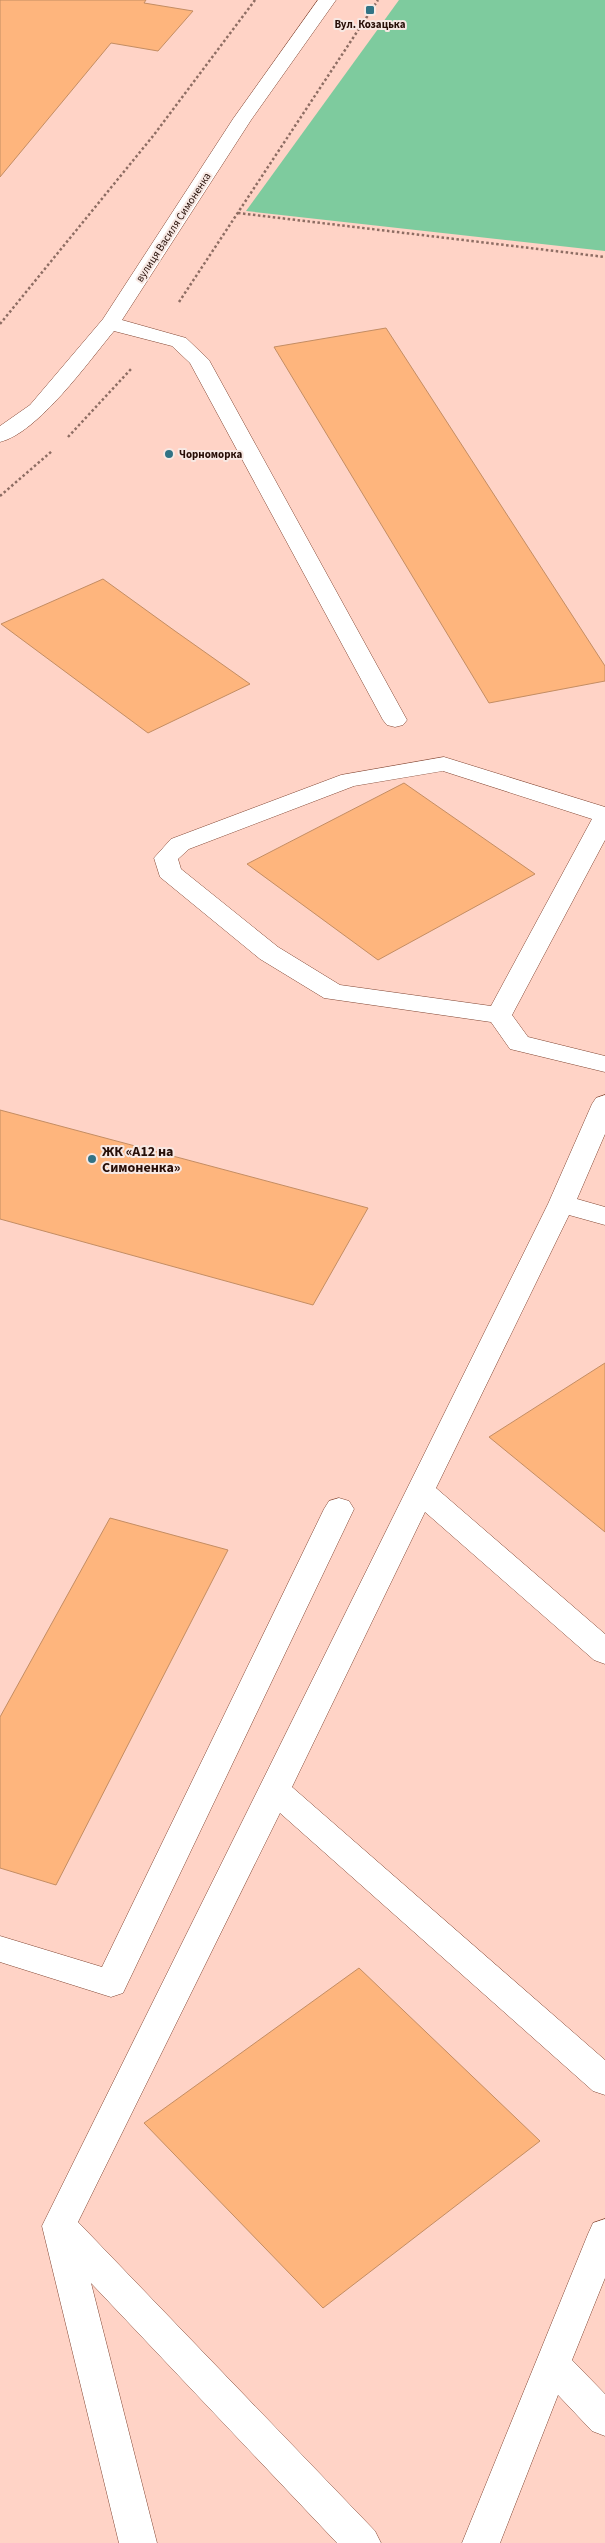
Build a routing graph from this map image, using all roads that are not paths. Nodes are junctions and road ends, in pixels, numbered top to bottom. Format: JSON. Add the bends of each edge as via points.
{"nodes":[{"id":1,"x":327,"y":0,"type":"edge"},
{"id":2,"x":110,"y":323,"type":"junction"},
{"id":3,"x":0,"y":436,"type":"edge"},
{"id":4,"x":395,"y":720,"type":"dead end"},
{"id":5,"x":605,"y":816,"type":"edge"},
{"id":6,"x":498,"y":1015,"type":"junction"},
{"id":7,"x":605,"y":1064,"type":"edge"},
{"id":8,"x":605,"y":1104,"type":"edge"},
{"id":9,"x":561,"y":1204,"type":"junction"},
{"id":10,"x":605,"y":1216,"type":"edge"},
{"id":11,"x":420,"y":1492,"type":"junction"},
{"id":12,"x":340,"y":1509,"type":"dead end"},
{"id":13,"x":605,"y":1652,"type":"edge"},
{"id":14,"x":275,"y":1790,"type":"junction"},
{"id":15,"x":0,"y":1949,"type":"edge"},
{"id":16,"x":605,"y":2081,"type":"edge"},
{"id":17,"x":59,"y":2226,"type":"junction"},
{"id":18,"x":605,"y":2234,"type":"edge"},
{"id":19,"x":553,"y":2365,"type":"junction"},
{"id":20,"x":605,"y":2418,"type":"edge"},
{"id":21,"x":138,"y":2543,"type":"edge"},
{"id":22,"x":362,"y":2543,"type":"edge"},
{"id":23,"x":481,"y":2543,"type":"edge"}],
"edges":[{"from":1,"to":2,"type":"street","name":"вулиця Василя Симоненка","via":[[242,119]]},
{"from":2,"to":3,"type":"street","name":"вулиця Василя Симоненка","via":[[37,409]]},
{"from":2,"to":4,"type":"street","via":[[179,342],[199,360]]},
{"from":5,"to":6,"type":"street"},
{"from":5,"to":6,"type":"street","via":[[444,764],[349,780],[180,844],[166,858],[169,872],[269,953],[333,992]]},
{"from":6,"to":7,"type":"street","via":[[519,1043]]},
{"from":8,"to":9,"type":"street"},
{"from":9,"to":10,"type":"street"},
{"from":9,"to":11,"type":"street"},
{"from":11,"to":13,"type":"street"},
{"from":11,"to":14,"type":"street"},
{"from":12,"to":15,"type":"street","via":[[111,1983]]},
{"from":14,"to":16,"type":"street"},
{"from":14,"to":17,"type":"street"},
{"from":17,"to":21,"type":"street"},
{"from":17,"to":22,"type":"street"},
{"from":18,"to":19,"type":"street"},
{"from":19,"to":20,"type":"street"},
{"from":19,"to":23,"type":"street"}]}
